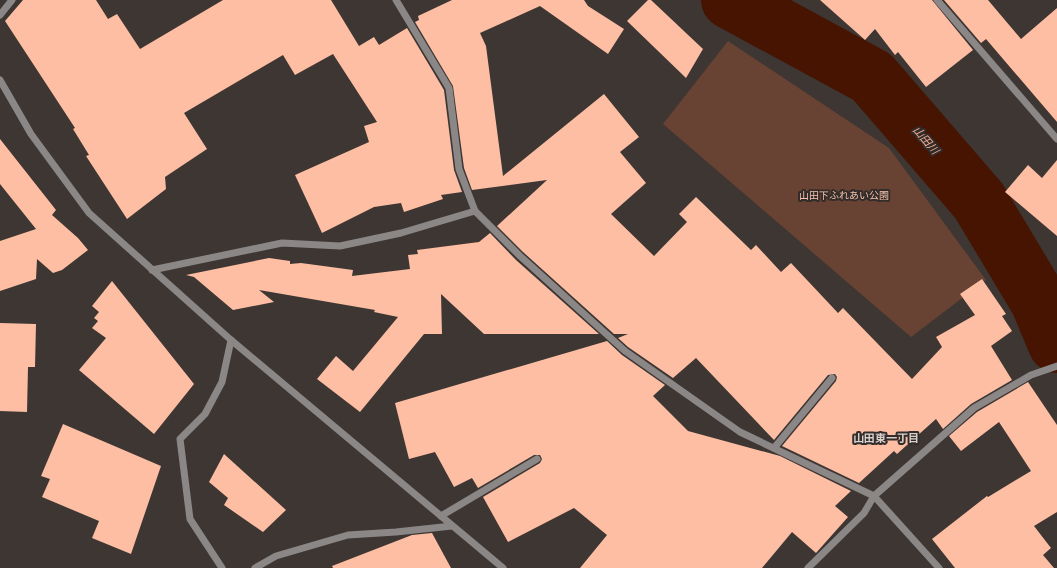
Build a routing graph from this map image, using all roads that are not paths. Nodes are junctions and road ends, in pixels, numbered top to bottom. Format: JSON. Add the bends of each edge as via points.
{"nodes":[{"id":1,"x":12,"y":0,"type":"edge"},
{"id":2,"x":396,"y":0,"type":"edge"},
{"id":3,"x":937,"y":0,"type":"edge"},
{"id":4,"x":0,"y":15,"type":"edge"},
{"id":5,"x":0,"y":80,"type":"edge"},
{"id":6,"x":1057,"y":139,"type":"edge"},
{"id":7,"x":475,"y":211,"type":"junction"},
{"id":8,"x":152,"y":270,"type":"junction"},
{"id":9,"x":231,"y":340,"type":"junction"},
{"id":10,"x":1057,"y":366,"type":"edge"},
{"id":11,"x":832,"y":378,"type":"dead end"},
{"id":12,"x":774,"y":448,"type":"junction"},
{"id":13,"x":537,"y":459,"type":"dead end"},
{"id":14,"x":874,"y":496,"type":"junction"},
{"id":15,"x":441,"y":516,"type":"junction"},
{"id":16,"x":452,"y":526,"type":"junction"},
{"id":17,"x":222,"y":568,"type":"edge"},
{"id":18,"x":255,"y":568,"type":"edge"},
{"id":19,"x":503,"y":568,"type":"edge"},
{"id":20,"x":808,"y":568,"type":"edge"},
{"id":21,"x":939,"y":568,"type":"edge"}],
"edges":[{"from":1,"to":4,"type":"street"},
{"from":2,"to":7,"type":"street","via":[[449,88],[459,169]]},
{"from":3,"to":6,"type":"street"},
{"from":5,"to":8,"type":"street","via":[[31,134],[89,213]]},
{"from":7,"to":8,"type":"street","via":[[401,233],[340,246],[282,243]]},
{"from":7,"to":12,"type":"street","via":[[625,352],[740,432]]},
{"from":8,"to":9,"type":"street"},
{"from":9,"to":15,"type":"street"},
{"from":9,"to":17,"type":"street","via":[[222,382],[205,414],[180,439],[190,519]]},
{"from":10,"to":14,"type":"street","via":[[1031,375],[974,408]]},
{"from":11,"to":12,"type":"street"},
{"from":12,"to":14,"type":"street"},
{"from":13,"to":15,"type":"street"},
{"from":14,"to":20,"type":"street","via":[[864,513]]},
{"from":14,"to":21,"type":"street"},
{"from":15,"to":16,"type":"street"},
{"from":16,"to":18,"type":"street","via":[[348,535],[276,556]]},
{"from":16,"to":19,"type":"street"}]}
